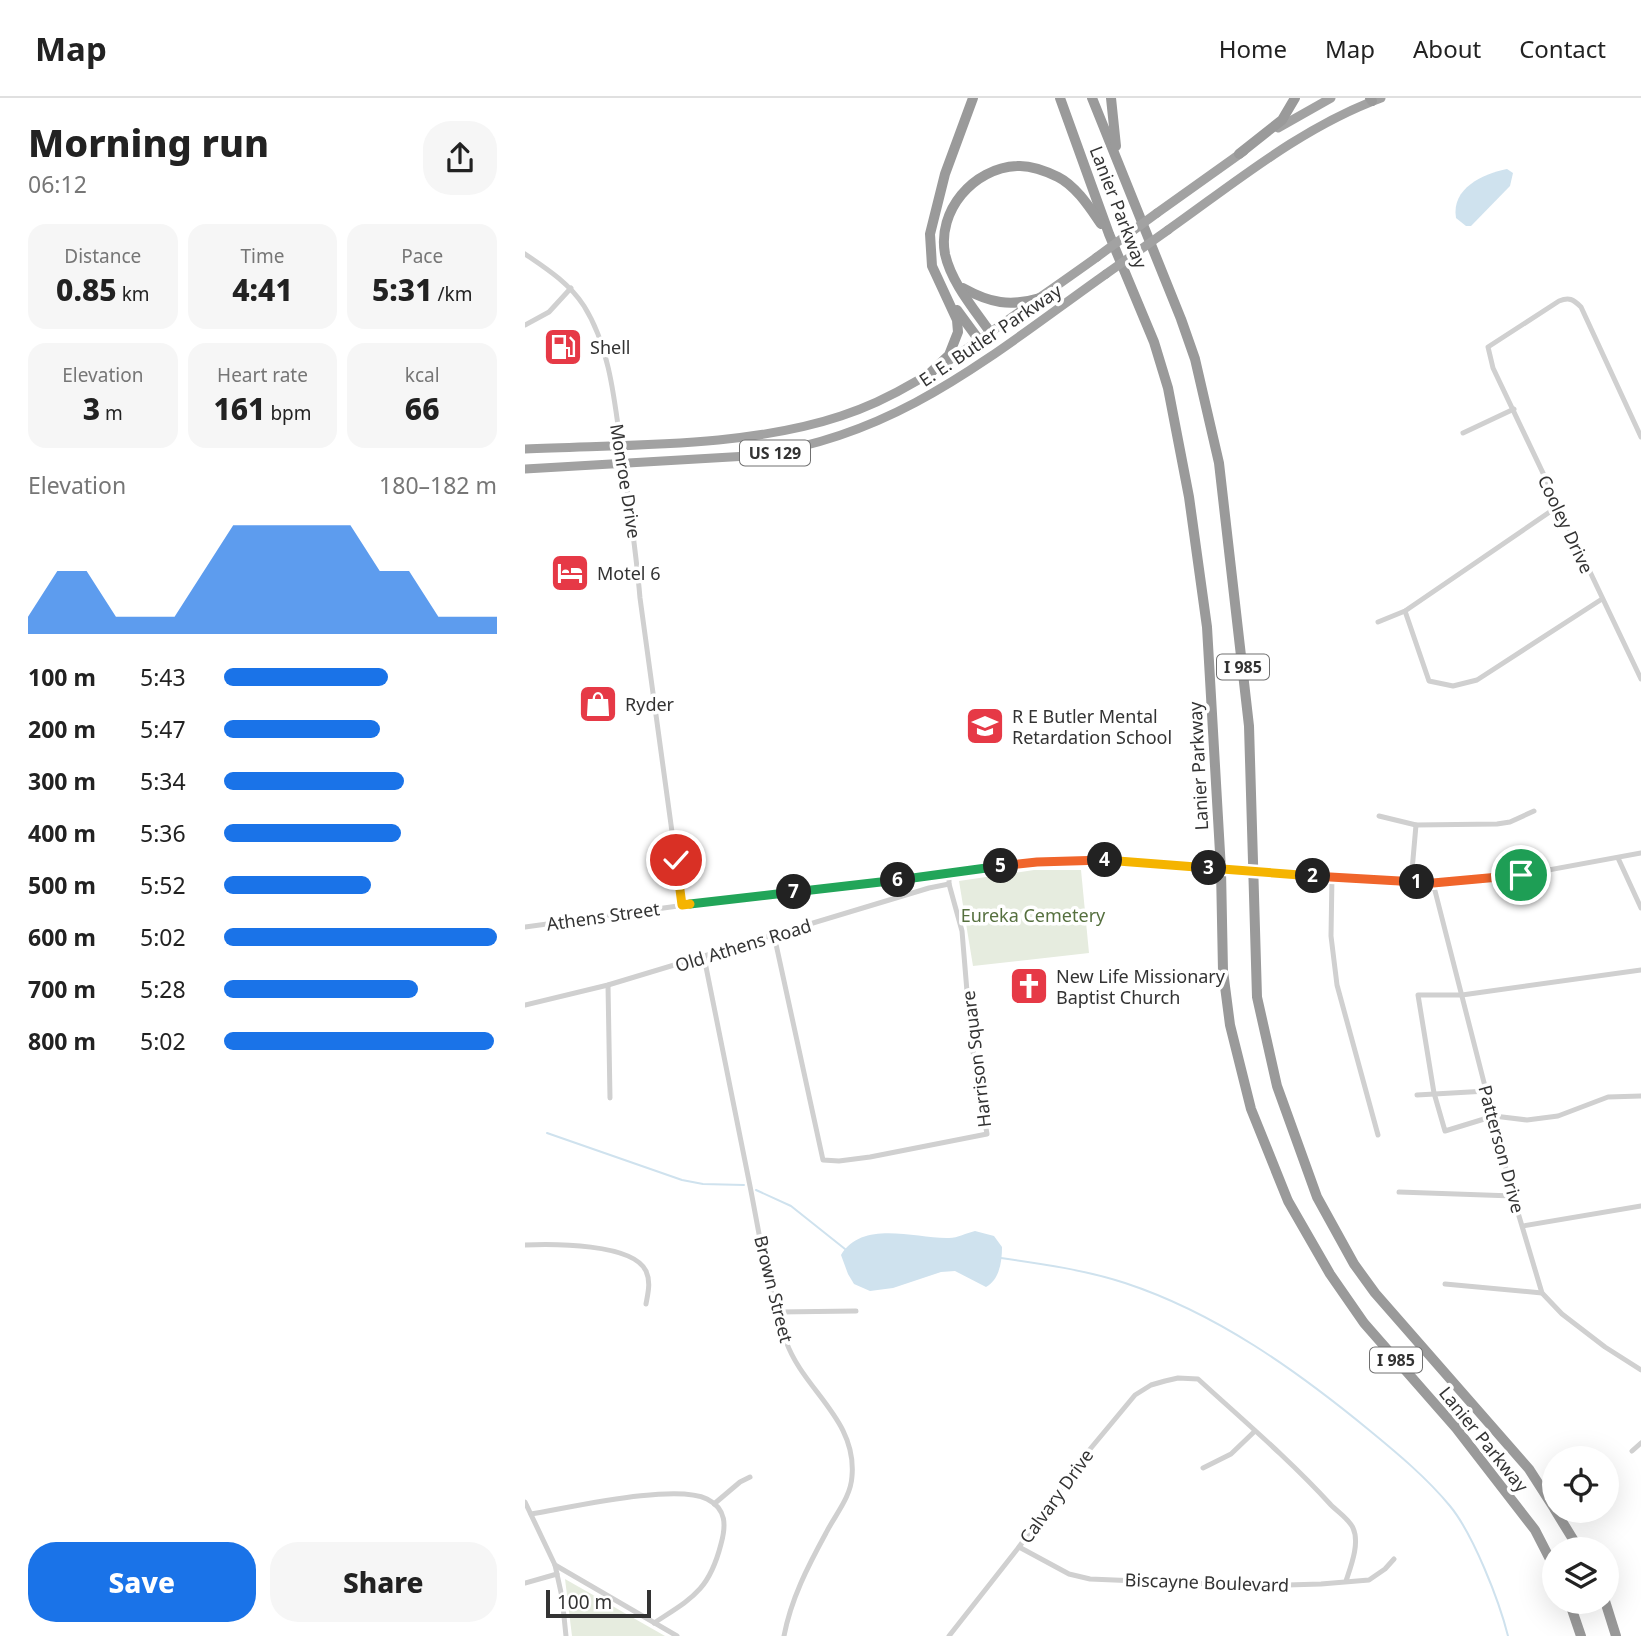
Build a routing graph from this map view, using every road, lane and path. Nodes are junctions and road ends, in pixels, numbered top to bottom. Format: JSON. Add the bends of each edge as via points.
{"nodes":[{"id":1,"x":973,"y":98,"type":"edge"},
{"id":2,"x":1060,"y":98,"type":"edge"},
{"id":3,"x":1092,"y":98,"type":"edge"},
{"id":4,"x":1111,"y":98,"type":"edge"},
{"id":5,"x":1296,"y":98,"type":"edge"},
{"id":6,"x":1331,"y":98,"type":"edge"},
{"id":7,"x":1375,"y":99,"type":"edge"},
{"id":8,"x":1239,"y":155,"type":"junction"},
{"id":9,"x":1119,"y":163,"type":"junction"},
{"id":10,"x":1109,"y":234,"type":"junction"},
{"id":11,"x":525,"y":254,"type":"edge"},
{"id":12,"x":960,"y":285,"type":"junction"},
{"id":13,"x":571,"y":288,"type":"junction"},
{"id":14,"x":944,"y":295,"type":"junction"},
{"id":15,"x":1040,"y":298,"type":"junction"},
{"id":16,"x":525,"y":325,"type":"edge"},
{"id":17,"x":990,"y":332,"type":"junction"},
{"id":18,"x":979,"y":340,"type":"junction"},
{"id":19,"x":1001,"y":349,"type":"junction"},
{"id":20,"x":991,"y":356,"type":"junction"},
{"id":21,"x":929,"y":374,"type":"junction"},
{"id":22,"x":1514,"y":409,"type":"junction"},
{"id":23,"x":1463,"y":433,"type":"dead end"},
{"id":24,"x":1641,"y":437,"type":"edge"},
{"id":25,"x":620,"y":444,"type":"junction"},
{"id":26,"x":525,"y":449,"type":"edge"},
{"id":27,"x":623,"y":465,"type":"junction"},
{"id":28,"x":525,"y":469,"type":"edge"},
{"id":29,"x":1557,"y":507,"type":"junction"},
{"id":30,"x":1602,"y":599,"type":"junction"},
{"id":31,"x":1405,"y":611,"type":"junction"},
{"id":32,"x":1378,"y":622,"type":"dead end"},
{"id":33,"x":1641,"y":679,"type":"edge"},
{"id":34,"x":1534,"y":811,"type":"dead end"},
{"id":35,"x":1379,"y":816,"type":"dead end"},
{"id":36,"x":1416,"y":825,"type":"junction"},
{"id":37,"x":1641,"y":853,"type":"edge"},
{"id":38,"x":1618,"y":859,"type":"junction"},
{"id":39,"x":949,"y":873,"type":"junction"},
{"id":40,"x":1332,"y":876,"type":"junction"},
{"id":41,"x":1411,"y":882,"type":"junction"},
{"id":42,"x":1433,"y":883,"type":"junction"},
{"id":43,"x":949,"y":884,"type":"junction"},
{"id":44,"x":682,"y":905,"type":"junction"},
{"id":45,"x":1641,"y":908,"type":"edge"},
{"id":46,"x":525,"y":927,"type":"edge"},
{"id":47,"x":774,"y":935,"type":"junction"},
{"id":48,"x":704,"y":957,"type":"junction"},
{"id":49,"x":1641,"y":970,"type":"edge"},
{"id":50,"x":608,"y":985,"type":"junction"},
{"id":51,"x":1462,"y":995,"type":"junction"},
{"id":52,"x":525,"y":1005,"type":"edge"},
{"id":53,"x":1487,"y":1091,"type":"junction"},
{"id":54,"x":1434,"y":1093,"type":"junction"},
{"id":55,"x":1417,"y":1095,"type":"dead end"},
{"id":56,"x":1641,"y":1096,"type":"edge"},
{"id":57,"x":610,"y":1098,"type":"dead end"},
{"id":58,"x":1494,"y":1116,"type":"junction"},
{"id":59,"x":1378,"y":1135,"type":"dead end"},
{"id":60,"x":1399,"y":1192,"type":"dead end"},
{"id":61,"x":1513,"y":1196,"type":"junction"},
{"id":62,"x":1641,"y":1206,"type":"edge"},
{"id":63,"x":1523,"y":1226,"type":"junction"},
{"id":64,"x":525,"y":1245,"type":"edge"},
{"id":65,"x":1445,"y":1284,"type":"dead end"},
{"id":66,"x":1542,"y":1293,"type":"junction"},
{"id":67,"x":646,"y":1304,"type":"dead end"},
{"id":68,"x":856,"y":1311,"type":"dead end"},
{"id":69,"x":778,"y":1312,"type":"junction"},
{"id":70,"x":1641,"y":1370,"type":"edge"},
{"id":71,"x":1255,"y":1431,"type":"junction"},
{"id":72,"x":1641,"y":1443,"type":"edge"},
{"id":73,"x":1632,"y":1451,"type":"dead end"},
{"id":74,"x":1203,"y":1468,"type":"dead end"},
{"id":75,"x":750,"y":1477,"type":"dead end"},
{"id":76,"x":1542,"y":1489,"type":"edge"},
{"id":77,"x":525,"y":1502,"type":"edge"},
{"id":78,"x":714,"y":1504,"type":"junction"},
{"id":79,"x":531,"y":1514,"type":"junction"},
{"id":80,"x":1542,"y":1544,"type":"edge"},
{"id":81,"x":1019,"y":1547,"type":"junction"},
{"id":82,"x":1394,"y":1559,"type":"dead end"},
{"id":83,"x":555,"y":1565,"type":"junction"},
{"id":84,"x":557,"y":1574,"type":"junction"},
{"id":85,"x":1346,"y":1580,"type":"junction"},
{"id":86,"x":525,"y":1583,"type":"edge"},
{"id":87,"x":1573,"y":1614,"type":"edge"},
{"id":88,"x":1609,"y":1614,"type":"edge"},
{"id":89,"x":654,"y":1623,"type":"junction"},
{"id":90,"x":566,"y":1636,"type":"edge"},
{"id":91,"x":677,"y":1636,"type":"edge"},
{"id":92,"x":785,"y":1636,"type":"edge"},
{"id":93,"x":949,"y":1636,"type":"edge"},
{"id":94,"x":1581,"y":1636,"type":"edge"},
{"id":95,"x":1616,"y":1636,"type":"edge"}],
"edges":[{"from":1,"to":14,"type":"highway","via":[[945,174],[930,234],[932,266]]},
{"from":2,"to":10,"type":"highway","name":"Lanier Parkway","number":"I 985"},
{"from":3,"to":9,"type":"highway","name":"Lanier Parkway","number":"I 985"},
{"from":4,"to":9,"type":"highway"},
{"from":5,"to":8,"type":"highway","number":"US 129","via":[[1282,120]]},
{"from":6,"to":8,"type":"highway","name":"E. E. Butler Parkway"},
{"from":7,"to":19,"type":"highway","name":"E. E. Butler Parkway","bridge":true,"via":[[1302,137]]},
{"from":8,"to":15,"type":"highway","name":"E. E. Butler Parkway","number":"US 129","bridge":true},
{"from":9,"to":76,"type":"highway","name":"Lanier Parkway","number":"I 985","via":[[1195,359],[1219,464],[1249,726],[1257,997],[1277,1086],[1317,1197],[1354,1264]]},
{"from":10,"to":12,"type":"highway","via":[[1061,178],[1029,167],[1002,169],[968,187],[947,221],[945,252]]},
{"from":10,"to":80,"type":"highway","name":"Lanier Parkway","number":"I 985","via":[[1158,353],[1189,497],[1207,627],[1223,971],[1230,1025],[1251,1109],[1288,1201],[1330,1274],[1364,1323],[1456,1428]]},
{"from":11,"to":13,"type":"street","name":"Monroe Drive"},
{"from":12,"to":15,"type":"highway","via":[[1005,304]]},
{"from":12,"to":17,"type":"highway"},
{"from":13,"to":16,"type":"street","via":[[549,312]]},
{"from":13,"to":25,"type":"street","name":"Monroe Drive","via":[[589,314],[603,353]]},
{"from":14,"to":18,"type":"highway"},
{"from":14,"to":21,"type":"highway","via":[[958,332],[949,355]]},
{"from":15,"to":17,"type":"highway","name":"E. E. Butler Parkway","number":"US 129"},
{"from":17,"to":18,"type":"highway","name":"E. E. Butler Parkway","number":"US 129"},
{"from":17,"to":19,"type":"highway"},
{"from":18,"to":20,"type":"highway"},
{"from":18,"to":21,"type":"highway","name":"E. E. Butler Parkway","number":"US 129"},
{"from":19,"to":20,"type":"highway","name":"E. E. Butler Parkway","number":"US 129"},
{"from":20,"to":27,"type":"highway","name":"E. E. Butler Parkway","number":"US 129","via":[[927,398],[833,439],[780,452]]},
{"from":21,"to":25,"type":"highway","name":"E. E. Butler Parkway","number":"US 129","via":[[832,419],[710,440]]},
{"from":22,"to":23,"type":"street"},
{"from":22,"to":24,"type":"street","name":"Cooley Drive","via":[[1493,368],[1489,347],[1567,298],[1574,300],[1585,318]]},
{"from":22,"to":29,"type":"street","name":"Cooley Drive"},
{"from":25,"to":26,"type":"highway","name":"E. E. Butler Parkway","number":"US 129"},
{"from":25,"to":27,"type":"street","name":"Monroe Drive"},
{"from":27,"to":28,"type":"highway","name":"E. E. Butler Parkway","number":"US 129"},
{"from":27,"to":44,"type":"street","name":"Monroe Drive"},
{"from":29,"to":30,"type":"street","name":"Cooley Drive"},
{"from":29,"to":31,"type":"street"},
{"from":30,"to":31,"type":"street","via":[[1477,680],[1453,686],[1429,681]]},
{"from":30,"to":33,"type":"street","name":"Cooley Drive"},
{"from":31,"to":32,"type":"street"},
{"from":34,"to":36,"type":"street","via":[[1497,824]]},
{"from":35,"to":36,"type":"street"},
{"from":36,"to":41,"type":"street"},
{"from":37,"to":38,"type":"street","name":"Athens Street"},
{"from":38,"to":42,"type":"street","name":"Athens Street"},
{"from":38,"to":45,"type":"street"},
{"from":39,"to":40,"type":"street","name":"Athens Street","bridge":true,"via":[[1037,862],[1127,860]]},
{"from":39,"to":43,"type":"street"},
{"from":39,"to":44,"type":"street","name":"Athens Street"},
{"from":40,"to":41,"type":"street","name":"Athens Street"},
{"from":40,"to":59,"type":"street","via":[[1331,936],[1338,985]]},
{"from":41,"to":42,"type":"street","name":"Athens Street"},
{"from":42,"to":51,"type":"street","name":"Patterson Drive"},
{"from":43,"to":47,"type":"street","name":"Old Athens Road"},
{"from":43,"to":47,"type":"street","name":"Harrison Square","via":[[962,931],[971,1040],[987,1134],[870,1157],[823,1160]]},
{"from":44,"to":46,"type":"street","name":"Athens Street"},
{"from":47,"to":48,"type":"street","name":"Old Athens Road"},
{"from":48,"to":50,"type":"street","name":"Old Athens Road"},
{"from":48,"to":69,"type":"street","name":"Brown Street"},
{"from":49,"to":51,"type":"street"},
{"from":50,"to":52,"type":"street","name":"Old Athens Road"},
{"from":50,"to":57,"type":"street"},
{"from":51,"to":53,"type":"street","name":"Patterson Drive"},
{"from":51,"to":54,"type":"street","via":[[1418,995]]},
{"from":53,"to":54,"type":"street"},
{"from":53,"to":58,"type":"street","name":"Patterson Drive"},
{"from":54,"to":55,"type":"street"},
{"from":54,"to":58,"type":"street","via":[[1445,1131]]},
{"from":56,"to":58,"type":"street","via":[[1608,1097],[1557,1116],[1527,1120]]},
{"from":58,"to":61,"type":"street","name":"Patterson Drive"},
{"from":60,"to":61,"type":"street"},
{"from":61,"to":63,"type":"street","name":"Patterson Drive"},
{"from":62,"to":63,"type":"street"},
{"from":63,"to":66,"type":"street","name":"Patterson Drive"},
{"from":64,"to":67,"type":"street","via":[[582,1247],[635,1258],[649,1282]]},
{"from":65,"to":66,"type":"street"},
{"from":66,"to":70,"type":"street","name":"Patterson Drive","via":[[1562,1314]]},
{"from":68,"to":69,"type":"street"},
{"from":69,"to":92,"type":"street","name":"Brown Street","via":[[796,1363],[839,1422],[852,1464],[849,1493],[798,1588]]},
{"from":71,"to":74,"type":"street","via":[[1231,1454]]},
{"from":71,"to":81,"type":"street","name":"Calvary Drive","via":[[1198,1379],[1178,1378],[1151,1385],[1135,1395],[1081,1460]]},
{"from":71,"to":85,"type":"street","via":[[1354,1530],[1354,1560]]},
{"from":72,"to":73,"type":"street"},
{"from":75,"to":78,"type":"street"},
{"from":77,"to":79,"type":"street"},
{"from":78,"to":79,"type":"street","via":[[696,1495],[672,1494]]},
{"from":78,"to":89,"type":"street","via":[[726,1527],[713,1571],[698,1593]]},
{"from":79,"to":83,"type":"street"},
{"from":81,"to":85,"type":"street","name":"Biscayne Boulevard","via":[[1069,1574],[1090,1578],[1258,1586]]},
{"from":81,"to":93,"type":"street","name":"Calvary Drive"},
{"from":82,"to":85,"type":"street","name":"Biscayne Boulevard","via":[[1369,1580]]},
{"from":83,"to":84,"type":"street"},
{"from":83,"to":89,"type":"street"},
{"from":84,"to":86,"type":"street"},
{"from":84,"to":90,"type":"street"},
{"from":87,"to":94,"type":"highway"},
{"from":88,"to":95,"type":"highway"},
{"from":89,"to":91,"type":"street"}]}
